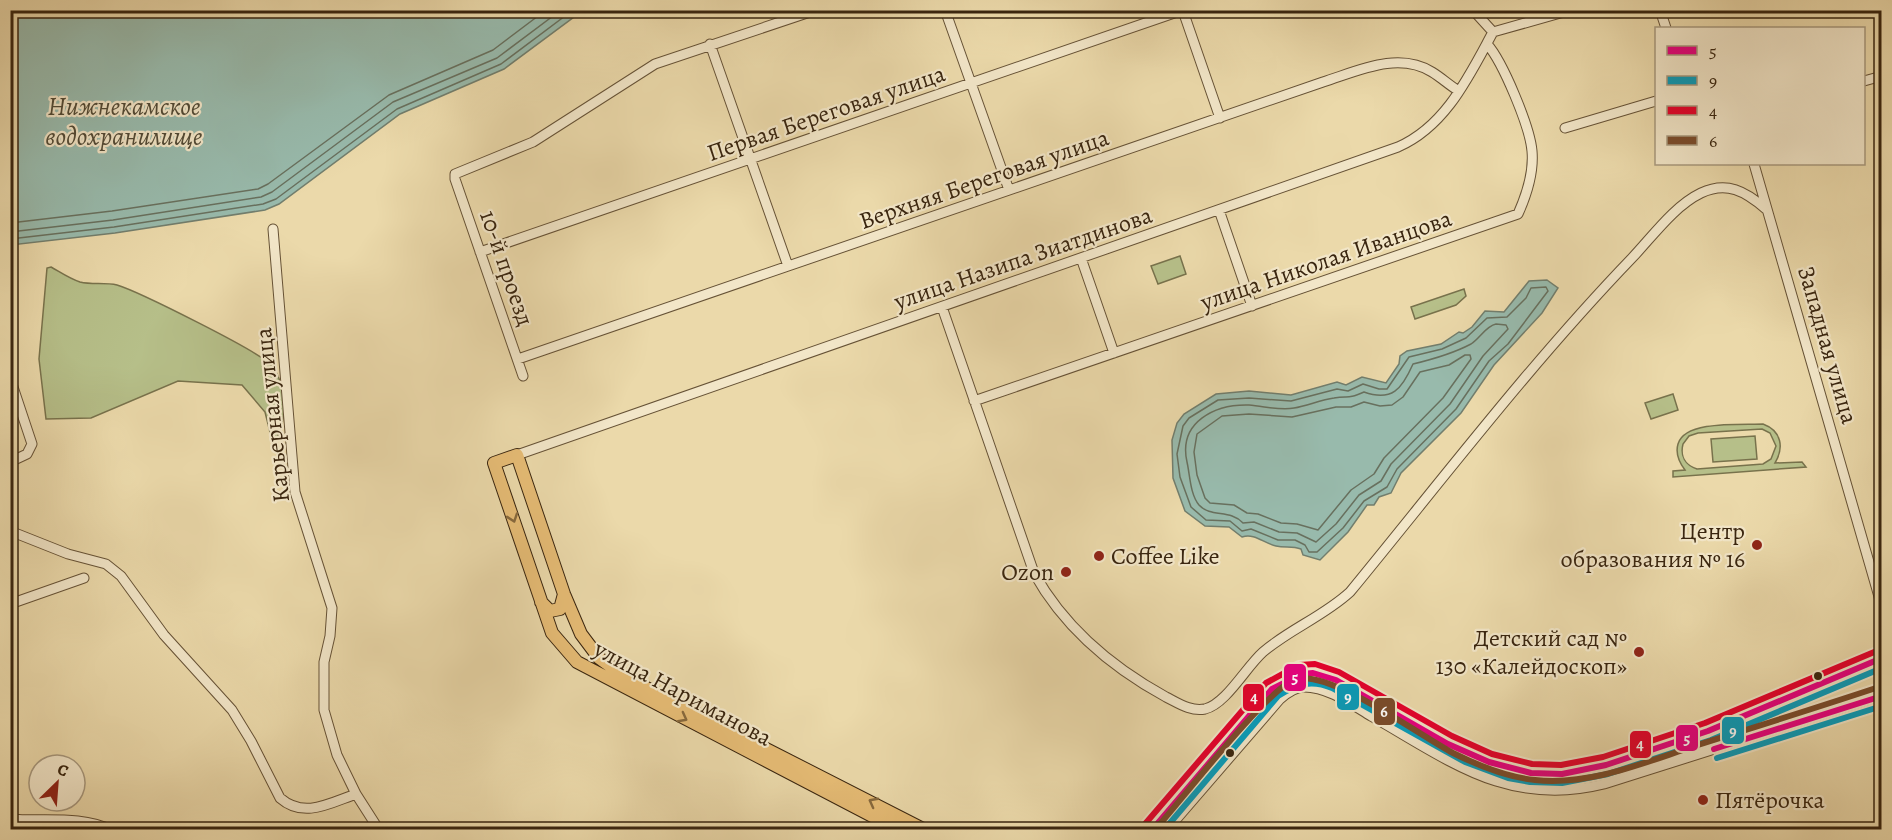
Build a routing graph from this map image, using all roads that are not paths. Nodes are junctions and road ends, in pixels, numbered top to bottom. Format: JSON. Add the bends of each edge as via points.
{"nodes":[{"id":1,"x":816,"y":10,"type":"edge"},
{"id":2,"x":1473,"y":10,"type":"edge"},
{"id":3,"x":1571,"y":10,"type":"edge"},
{"id":4,"x":1660,"y":10,"type":"edge"},
{"id":5,"x":1183,"y":11,"type":"edge"},
{"id":6,"x":946,"y":12,"type":"edge"},
{"id":7,"x":1666,"y":27,"type":"edge"},
{"id":8,"x":1493,"y":32,"type":"junction"},
{"id":9,"x":710,"y":44,"type":"junction"},
{"id":10,"x":1487,"y":44,"type":"junction"},
{"id":11,"x":1881,"y":76,"type":"edge"},
{"id":12,"x":1865,"y":80,"type":"edge"},
{"id":13,"x":972,"y":83,"type":"junction"},
{"id":14,"x":1459,"y":91,"type":"junction"},
{"id":15,"x":1655,"y":101,"type":"edge"},
{"id":16,"x":1220,"y":118,"type":"junction"},
{"id":17,"x":1565,"y":128,"type":"dead end"},
{"id":18,"x":752,"y":159,"type":"junction"},
{"id":19,"x":1754,"y":165,"type":"edge"},
{"id":20,"x":1009,"y":190,"type":"junction"},
{"id":21,"x":1766,"y":209,"type":"junction"},
{"id":22,"x":1219,"y":210,"type":"junction"},
{"id":23,"x":273,"y":230,"type":"dead end"},
{"id":24,"x":480,"y":252,"type":"junction"},
{"id":25,"x":1081,"y":258,"type":"junction"},
{"id":26,"x":788,"y":266,"type":"junction"},
{"id":27,"x":1252,"y":306,"type":"junction"},
{"id":28,"x":942,"y":307,"type":"junction"},
{"id":29,"x":1114,"y":354,"type":"junction"},
{"id":30,"x":518,"y":360,"type":"junction"},
{"id":31,"x":523,"y":376,"type":"dead end"},
{"id":32,"x":10,"y":378,"type":"edge"},
{"id":33,"x":974,"y":401,"type":"junction"},
{"id":34,"x":517,"y":455,"type":"junction"},
{"id":35,"x":10,"y":462,"type":"edge"},
{"id":36,"x":10,"y":531,"type":"edge"},
{"id":37,"x":84,"y":578,"type":"dead end"},
{"id":38,"x":564,"y":594,"type":"junction"},
{"id":39,"x":1877,"y":597,"type":"junction"},
{"id":40,"x":541,"y":601,"type":"junction"},
{"id":41,"x":10,"y":604,"type":"edge"},
{"id":42,"x":1881,"y":607,"type":"edge"},
{"id":43,"x":1881,"y":616,"type":"edge"},
{"id":44,"x":1881,"y":658,"type":"edge"},
{"id":45,"x":1881,"y":696,"type":"edge"},
{"id":46,"x":1786,"y":699,"type":"junction"},
{"id":47,"x":1754,"y":712,"type":"junction"},
{"id":48,"x":1794,"y":724,"type":"junction"},
{"id":49,"x":1762,"y":733,"type":"junction"},
{"id":50,"x":356,"y":794,"type":"junction"},
{"id":51,"x":10,"y":819,"type":"edge"},
{"id":52,"x":111,"y":830,"type":"edge"},
{"id":53,"x":379,"y":830,"type":"edge"},
{"id":54,"x":899,"y":830,"type":"edge"},
{"id":55,"x":925,"y":830,"type":"edge"},
{"id":56,"x":1152,"y":830,"type":"edge"},
{"id":57,"x":1167,"y":830,"type":"edge"}],
"edges":[{"from":1,"to":9,"type":"street"},
{"from":2,"to":8,"type":"street"},
{"from":3,"to":8,"type":"street"},
{"from":4,"to":7,"type":"street"},
{"from":5,"to":13,"type":"street","name":"Первая Береговая улица"},
{"from":5,"to":16,"type":"street"},
{"from":6,"to":13,"type":"street"},
{"from":8,"to":10,"type":"street","name":"улица Назипа Зиатдинова"},
{"from":9,"to":18,"type":"street"},
{"from":9,"to":24,"type":"street","name":"10-й проезд","via":[[655,64],[533,142],[455,174]]},
{"from":10,"to":14,"type":"street","name":"улица Назипа Зиатдинова"},
{"from":10,"to":27,"type":"street","name":"улица Николая Иванцова","via":[[1505,69],[1532,148],[1529,188],[1518,214]]},
{"from":11,"to":12,"type":"street"},
{"from":13,"to":18,"type":"street","name":"Первая Береговая улица"},
{"from":13,"to":20,"type":"street"},
{"from":14,"to":16,"type":"street","name":"Верхняя Береговая улица","via":[[1420,66],[1392,62]]},
{"from":14,"to":22,"type":"street","name":"улица Назипа Зиатдинова","via":[[1434,125],[1406,144]]},
{"from":15,"to":17,"type":"street"},
{"from":16,"to":20,"type":"street","name":"Верхняя Береговая улица"},
{"from":18,"to":24,"type":"street","name":"Первая Береговая улица"},
{"from":18,"to":26,"type":"street"},
{"from":19,"to":21,"type":"street","name":"Западная улица"},
{"from":20,"to":26,"type":"street","name":"Верхняя Береговая улица"},
{"from":21,"to":33,"type":"street","via":[[1743,192],[1721,187],[1701,193],[1682,206],[1593,298],[1350,592],[1263,652],[1213,706],[1200,710],[1184,706],[1127,674],[1100,653],[1045,592],[1034,573]]},
{"from":21,"to":39,"type":"street","name":"Западная улица"},
{"from":22,"to":25,"type":"street","name":"улица Назипа Зиатдинова"},
{"from":22,"to":27,"type":"street"},
{"from":23,"to":50,"type":"street","name":"Карьерная улица","via":[[296,492],[332,608],[324,662],[324,711],[337,755]]},
{"from":24,"to":30,"type":"street","name":"10-й проезд"},
{"from":25,"to":28,"type":"street","name":"улица Назипа Зиатдинова"},
{"from":25,"to":29,"type":"street"},
{"from":26,"to":30,"type":"street","name":"Верхняя Береговая улица"},
{"from":27,"to":29,"type":"street","name":"улица Николая Иванцова"},
{"from":28,"to":33,"type":"street"},
{"from":28,"to":34,"type":"street","name":"улица Назипа Зиатдинова"},
{"from":29,"to":33,"type":"street","name":"улица Николая Иванцова"},
{"from":30,"to":31,"type":"street","name":"10-й проезд"},
{"from":32,"to":35,"type":"street","via":[[32,438],[27,454]]},
{"from":34,"to":38,"type":"main road","name":"улица Нариманова"},
{"from":34,"to":40,"type":"main road","name":"улица Нариманова","one_way":true,"via":[[494,463]]},
{"from":36,"to":50,"type":"street","via":[[106,564],[122,576],[164,635],[232,710],[280,798],[304,810],[313,810]]},
{"from":37,"to":41,"type":"street"},
{"from":38,"to":40,"type":"main road","via":[[556,612]]},
{"from":55,"to":38,"type":"main road","name":"улица Нариманова","one_way":true,"via":[[617,672],[599,658],[581,634]]},
{"from":39,"to":42,"type":"street","name":"Западная улица"},
{"from":39,"to":43,"type":"street"},
{"from":40,"to":54,"type":"main road","name":"улица Нариманова","one_way":true,"via":[[552,633],[577,662]]},
{"from":44,"to":46,"type":"street"},
{"from":45,"to":48,"type":"street"},
{"from":46,"to":47,"type":"street"},
{"from":46,"to":48,"type":"street","via":[[1783,716]]},
{"from":47,"to":49,"type":"street","via":[[1764,720]]},
{"from":47,"to":56,"type":"street","via":[[1614,763],[1548,775],[1497,766],[1450,745],[1336,681],[1305,673],[1272,689]]},
{"from":48,"to":49,"type":"street"},
{"from":49,"to":57,"type":"street","via":[[1581,790],[1534,789],[1493,780],[1333,694],[1302,687],[1280,699]]},
{"from":50,"to":53,"type":"street","name":"Карьерная улица"},
{"from":51,"to":52,"type":"street","via":[[70,820]]}]}
